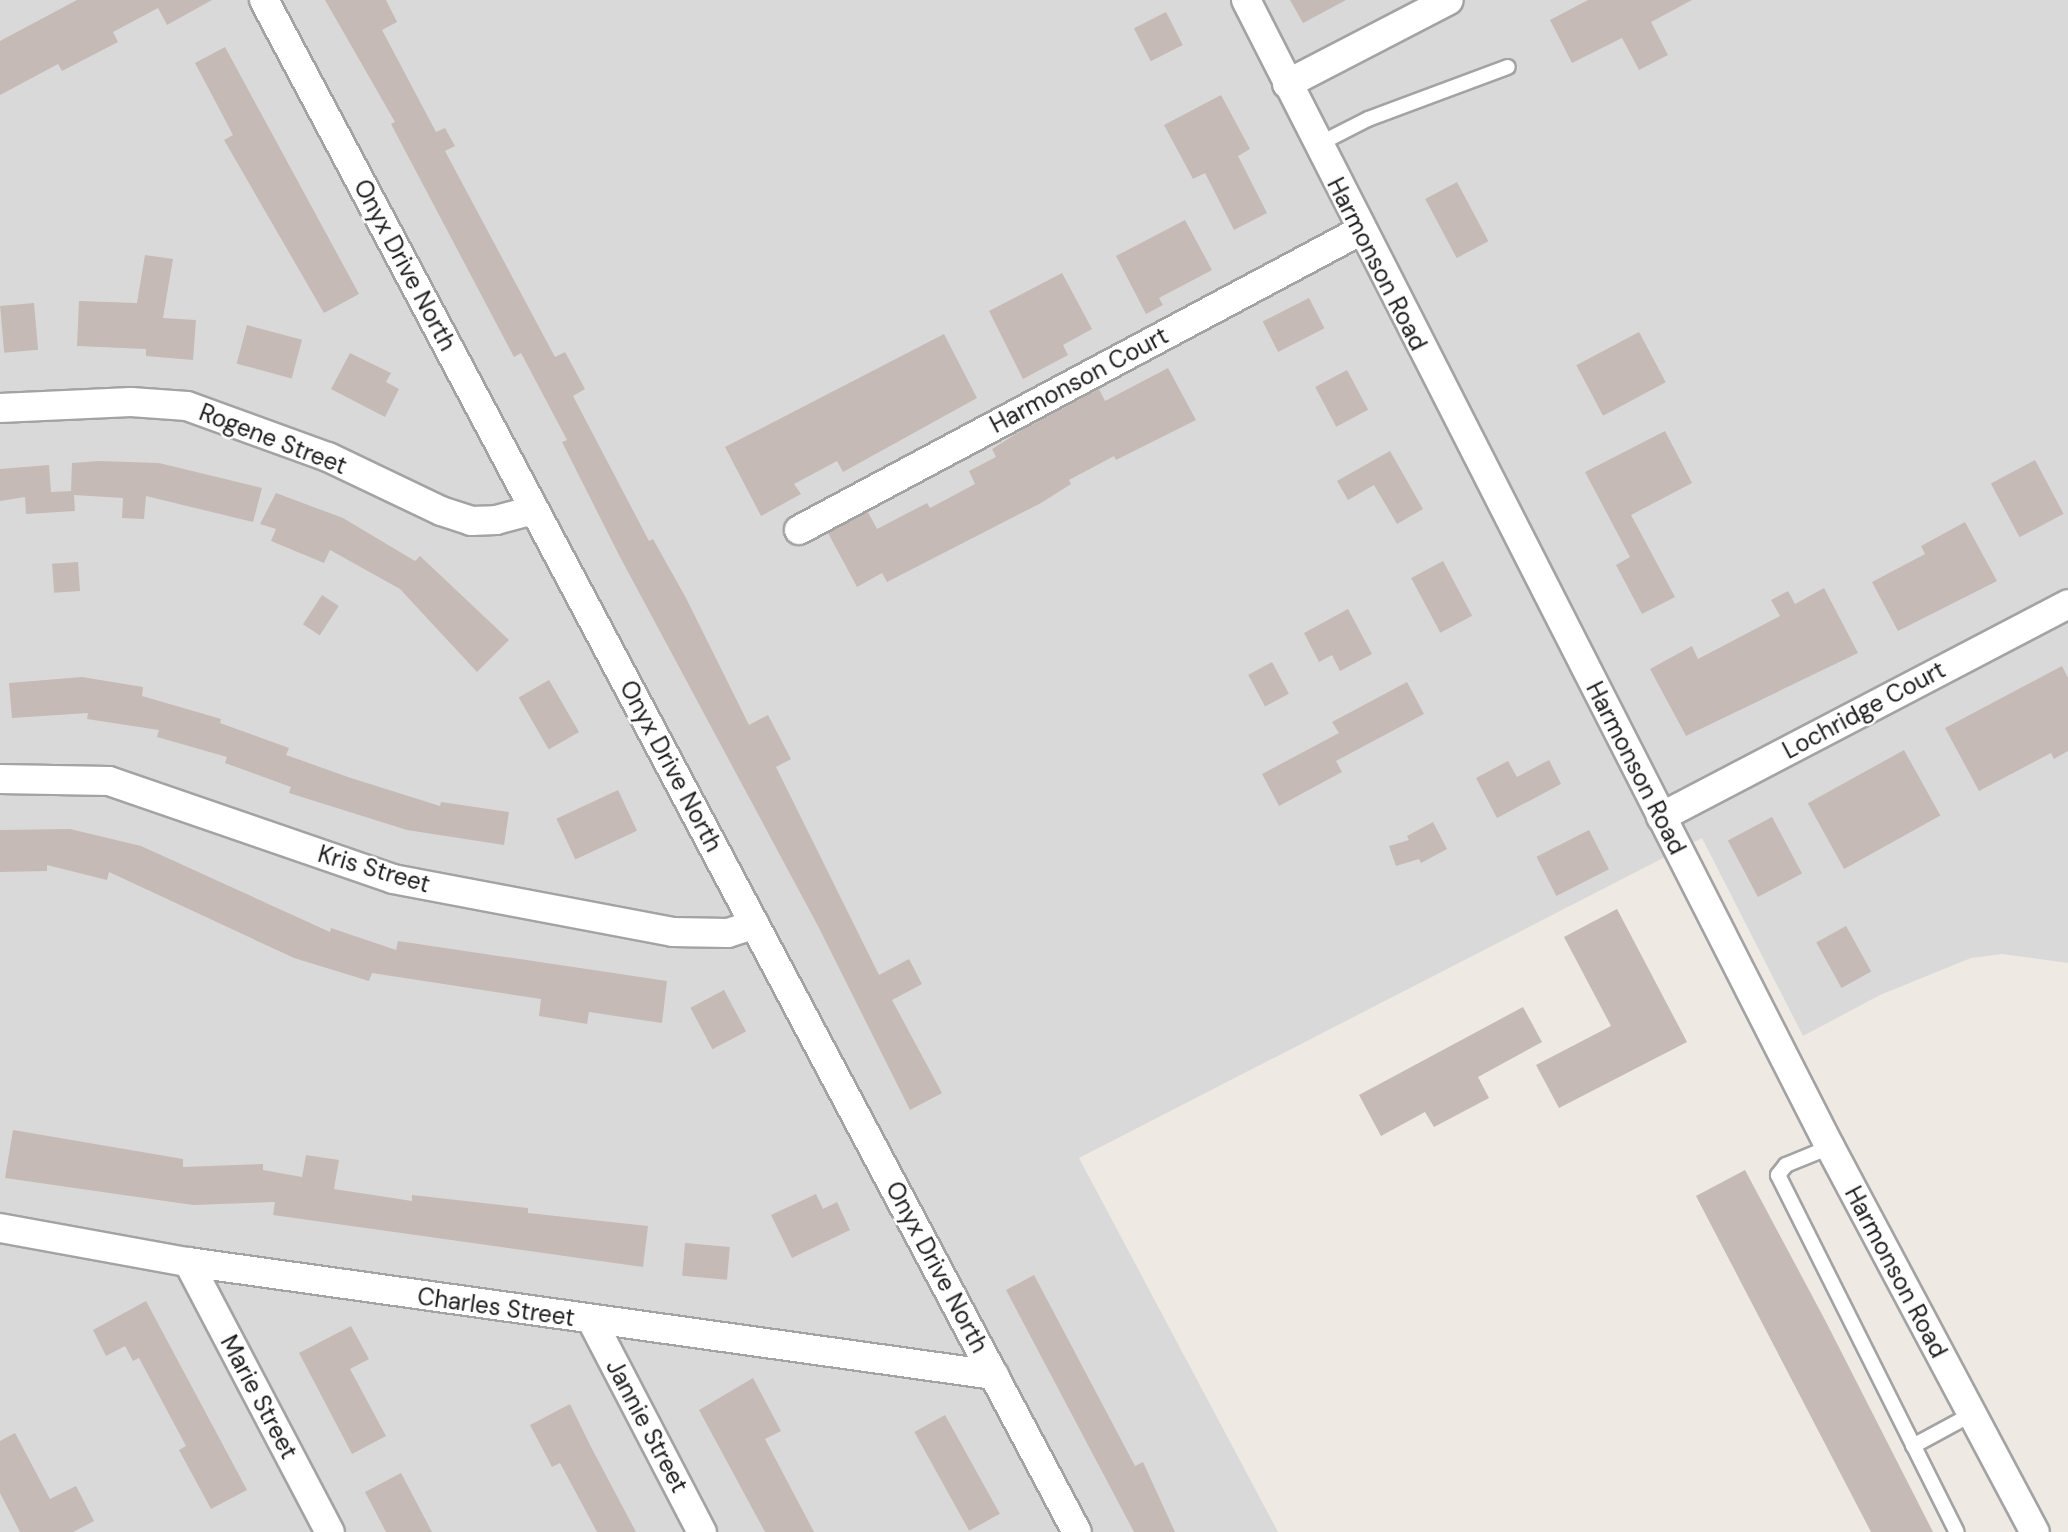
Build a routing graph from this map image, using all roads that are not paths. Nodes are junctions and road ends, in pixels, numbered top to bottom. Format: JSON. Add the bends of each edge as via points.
{"nodes":[{"id":1,"x":264,"y":0,"type":"edge"},
{"id":2,"x":1246,"y":0,"type":"edge"},
{"id":3,"x":1449,"y":0,"type":"edge"},
{"id":4,"x":1508,"y":67,"type":"dead end"},
{"id":5,"x":1287,"y":84,"type":"junction"},
{"id":6,"x":1317,"y":145,"type":"junction"},
{"id":7,"x":1360,"y":231,"type":"junction"},
{"id":8,"x":0,"y":408,"type":"edge"},
{"id":9,"x":534,"y":510,"type":"junction"},
{"id":10,"x":799,"y":530,"type":"dead end"},
{"id":11,"x":2068,"y":604,"type":"edge"},
{"id":12,"x":0,"y":779,"type":"edge"},
{"id":13,"x":1661,"y":817,"type":"junction"},
{"id":14,"x":755,"y":924,"type":"junction"},
{"id":15,"x":1830,"y":1147,"type":"junction"},
{"id":16,"x":0,"y":1228,"type":"edge"},
{"id":17,"x":188,"y":1262,"type":"junction"},
{"id":18,"x":592,"y":1321,"type":"junction"},
{"id":19,"x":994,"y":1375,"type":"junction"},
{"id":20,"x":1972,"y":1414,"type":"junction"},
{"id":21,"x":1913,"y":1447,"type":"junction"},
{"id":22,"x":330,"y":1532,"type":"edge"},
{"id":23,"x":702,"y":1532,"type":"edge"},
{"id":24,"x":1077,"y":1532,"type":"edge"},
{"id":25,"x":1957,"y":1532,"type":"edge"},
{"id":26,"x":2035,"y":1532,"type":"edge"}],
"edges":[{"from":1,"to":9,"type":"street","name":"Onyx Drive North"},
{"from":2,"to":5,"type":"street","name":"Harmonson Road"},
{"from":3,"to":5,"type":"street"},
{"from":4,"to":6,"type":"lane","via":[[1368,119]]},
{"from":5,"to":6,"type":"street","name":"Harmonson Road"},
{"from":6,"to":7,"type":"street","name":"Harmonson Road"},
{"from":7,"to":10,"type":"street","name":"Harmonson Court"},
{"from":7,"to":13,"type":"street","name":"Harmonson Road"},
{"from":8,"to":9,"type":"street","name":"Rogene Street","via":[[131,402],[187,406],[328,457],[461,517],[496,520]]},
{"from":9,"to":14,"type":"street","name":"Onyx Drive North"},
{"from":11,"to":13,"type":"street","name":"Lochridge Court"},
{"from":12,"to":14,"type":"street","name":"Kris Street","via":[[109,781],[393,879],[673,932],[728,933]]},
{"from":13,"to":15,"type":"street","name":"Harmonson Road"},
{"from":14,"to":19,"type":"street","name":"Onyx Drive North"},
{"from":15,"to":20,"type":"street","name":"Harmonson Road"},
{"from":15,"to":21,"type":"lane","via":[[1786,1165],[1778,1175]]},
{"from":16,"to":17,"type":"street","name":"Charles Street"},
{"from":17,"to":18,"type":"street","name":"Charles Street"},
{"from":17,"to":22,"type":"street","name":"Marie Street"},
{"from":18,"to":19,"type":"street","name":"Charles Street"},
{"from":18,"to":23,"type":"street","name":"Jannie Street"},
{"from":19,"to":24,"type":"street","name":"Onyx Drive North"},
{"from":20,"to":21,"type":"lane"},
{"from":20,"to":26,"type":"street","name":"Harmonson Road"},
{"from":21,"to":25,"type":"lane"}]}
